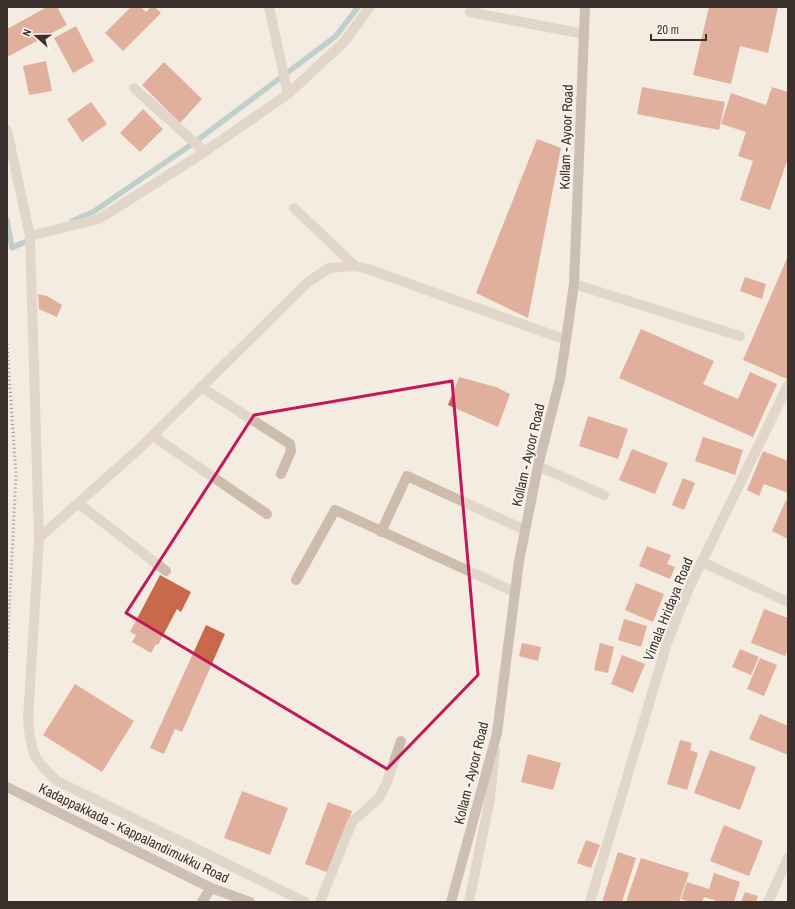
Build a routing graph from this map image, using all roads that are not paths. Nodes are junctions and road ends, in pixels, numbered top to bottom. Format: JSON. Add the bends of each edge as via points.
{"nodes":[{"id":1,"x":269,"y":7,"type":"edge"},
{"id":2,"x":370,"y":7,"type":"edge"},
{"id":3,"x":585,"y":7,"type":"edge"},
{"id":4,"x":470,"y":12,"type":"dead end"},
{"id":5,"x":584,"y":34,"type":"junction"},
{"id":6,"x":134,"y":88,"type":"dead end"},
{"id":7,"x":288,"y":94,"type":"junction"},
{"id":8,"x":7,"y":130,"type":"edge"},
{"id":9,"x":205,"y":152,"type":"junction"},
{"id":10,"x":294,"y":208,"type":"dead end"},
{"id":11,"x":30,"y":236,"type":"junction"},
{"id":12,"x":355,"y":266,"type":"junction"},
{"id":13,"x":574,"y":284,"type":"junction"},
{"id":14,"x":740,"y":336,"type":"dead end"},
{"id":15,"x":566,"y":340,"type":"junction"},
{"id":16,"x":788,"y":385,"type":"edge"},
{"id":17,"x":200,"y":387,"type":"junction"},
{"id":18,"x":152,"y":436,"type":"junction"},
{"id":19,"x":538,"y":466,"type":"junction"},
{"id":20,"x":281,"y":474,"type":"dead end"},
{"id":21,"x":604,"y":495,"type":"dead end"},
{"id":22,"x":78,"y":503,"type":"junction"},
{"id":23,"x":267,"y":514,"type":"dead end"},
{"id":24,"x":525,"y":530,"type":"junction"},
{"id":25,"x":381,"y":532,"type":"junction"},
{"id":26,"x":39,"y":538,"type":"junction"},
{"id":27,"x":702,"y":562,"type":"junction"},
{"id":28,"x":166,"y":571,"type":"dead end"},
{"id":29,"x":296,"y":580,"type":"dead end"},
{"id":30,"x":515,"y":592,"type":"junction"},
{"id":31,"x":788,"y":602,"type":"edge"},
{"id":32,"x":497,"y":733,"type":"junction"},
{"id":33,"x":401,"y":741,"type":"dead end"},
{"id":34,"x":7,"y":787,"type":"edge"},
{"id":35,"x":788,"y":858,"type":"edge"},
{"id":36,"x":211,"y":888,"type":"junction"},
{"id":37,"x":202,"y":902,"type":"edge"},
{"id":38,"x":250,"y":902,"type":"edge"},
{"id":39,"x":305,"y":902,"type":"edge"},
{"id":40,"x":320,"y":902,"type":"edge"},
{"id":41,"x":451,"y":902,"type":"edge"},
{"id":42,"x":469,"y":902,"type":"edge"},
{"id":43,"x":590,"y":902,"type":"edge"},
{"id":44,"x":768,"y":902,"type":"edge"}],
"edges":[{"from":1,"to":7,"type":"street"},
{"from":2,"to":7,"type":"street","via":[[344,42]]},
{"from":3,"to":5,"type":"main road","name":"Kollam - Ayoor Road"},
{"from":4,"to":5,"type":"street"},
{"from":5,"to":13,"type":"main road","name":"Kollam - Ayoor Road"},
{"from":6,"to":9,"type":"street"},
{"from":7,"to":9,"type":"street"},
{"from":8,"to":11,"type":"street"},
{"from":9,"to":11,"type":"street","via":[[99,219]]},
{"from":10,"to":12,"type":"street"},
{"from":11,"to":26,"type":"street"},
{"from":12,"to":15,"type":"street"},
{"from":12,"to":17,"type":"street","via":[[329,268],[307,282]]},
{"from":13,"to":14,"type":"street"},
{"from":13,"to":15,"type":"main road","name":"Kollam - Ayoor Road"},
{"from":15,"to":19,"type":"main road","name":"Kollam - Ayoor Road","via":[[560,380]]},
{"from":16,"to":27,"type":"street","name":"Vimala Hridaya Road"},
{"from":17,"to":18,"type":"street"},
{"from":17,"to":20,"type":"street","via":[[290,444],[291,451]]},
{"from":18,"to":22,"type":"street"},
{"from":18,"to":23,"type":"street"},
{"from":19,"to":21,"type":"street"},
{"from":19,"to":24,"type":"main road","name":"Kollam - Ayoor Road"},
{"from":22,"to":26,"type":"street"},
{"from":22,"to":28,"type":"street"},
{"from":24,"to":25,"type":"street","via":[[407,476]]},
{"from":24,"to":30,"type":"main road","name":"Kollam - Ayoor Road"},
{"from":25,"to":29,"type":"street","via":[[335,510]]},
{"from":25,"to":30,"type":"street"},
{"from":26,"to":39,"type":"street","via":[[28,721],[30,745],[37,763],[57,781]]},
{"from":27,"to":31,"type":"street"},
{"from":27,"to":43,"type":"street","name":"Vimala Hridaya Road","via":[[667,643]]},
{"from":30,"to":32,"type":"main road","name":"Kollam - Ayoor Road"},
{"from":32,"to":41,"type":"main road","name":"Kollam - Ayoor Road"},
{"from":32,"to":42,"type":"street","via":[[490,798]]},
{"from":33,"to":40,"type":"street","via":[[379,798],[352,822]]},
{"from":34,"to":36,"type":"main road","name":"Kadappakkada - Kappalandimukku Road"},
{"from":35,"to":44,"type":"street"},
{"from":36,"to":37,"type":"main road"},
{"from":36,"to":38,"type":"main road","name":"Kadappakkada - Kappalandimukku Road"}]}
